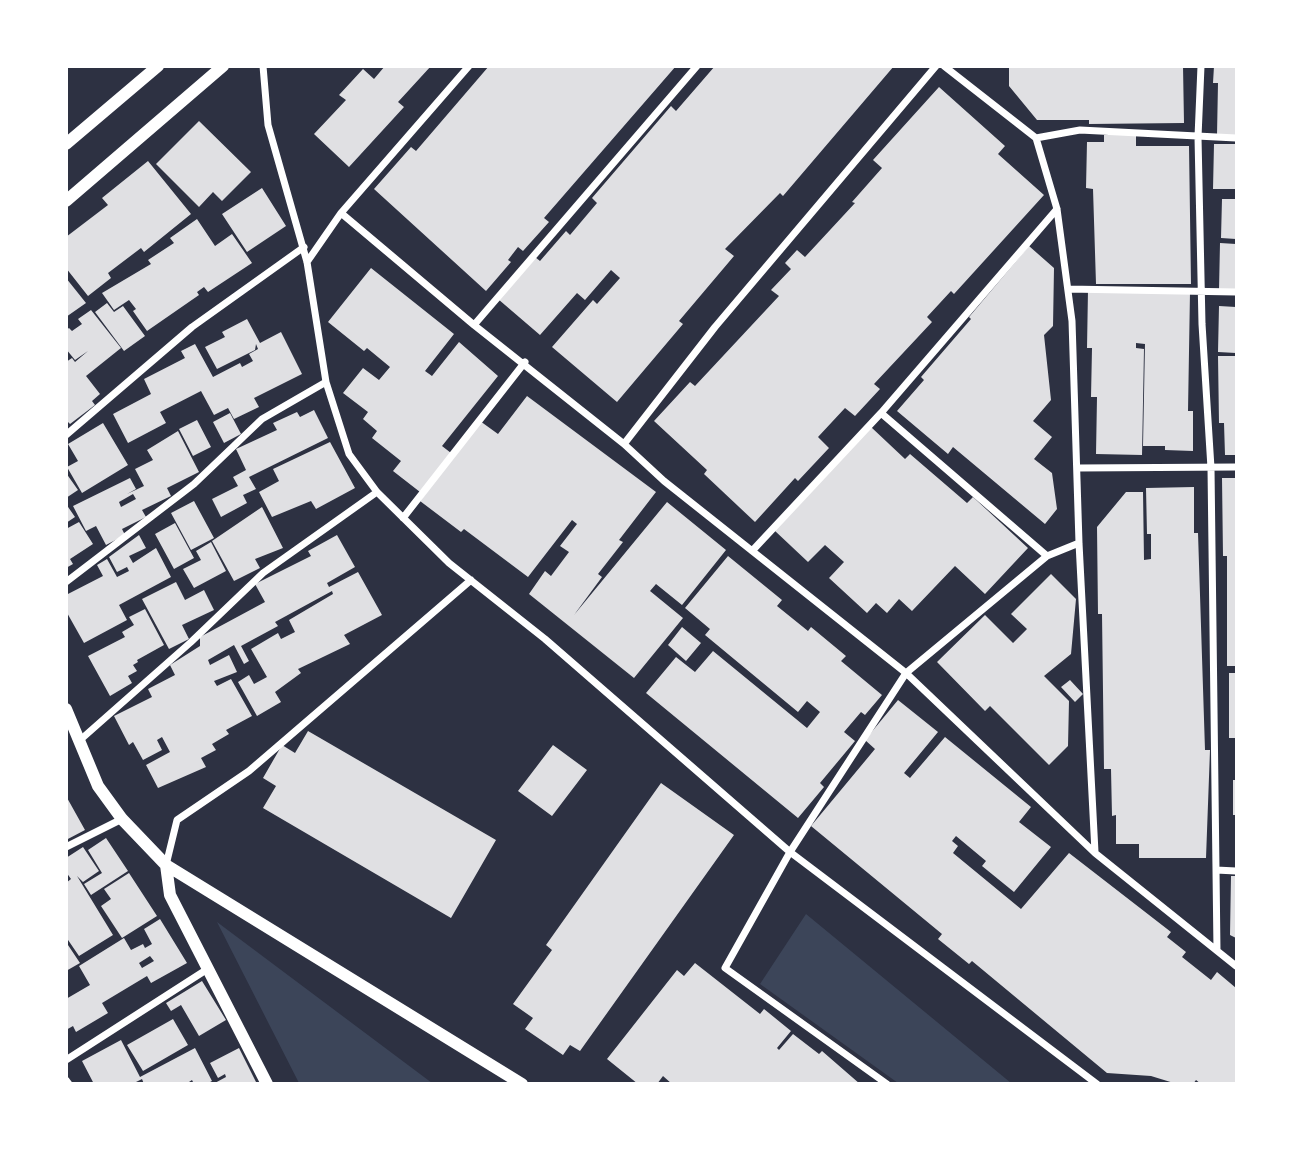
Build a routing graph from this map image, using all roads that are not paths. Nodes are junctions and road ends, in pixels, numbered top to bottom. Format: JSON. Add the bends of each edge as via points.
{"nodes":[{"id":1,"x":158,"y":66,"type":"edge"},
{"id":2,"x":223,"y":66,"type":"edge"},
{"id":3,"x":263,"y":66,"type":"edge"},
{"id":4,"x":469,"y":66,"type":"edge"},
{"id":5,"x":697,"y":66,"type":"edge"},
{"id":6,"x":936,"y":66,"type":"edge"},
{"id":7,"x":944,"y":66,"type":"edge"},
{"id":8,"x":1201,"y":66,"type":"edge"},
{"id":9,"x":1198,"y":137,"type":"junction"},
{"id":10,"x":1036,"y":138,"type":"junction"},
{"id":11,"x":1237,"y":138,"type":"edge"},
{"id":12,"x":66,"y":144,"type":"edge"},
{"id":13,"x":66,"y":201,"type":"edge"},
{"id":14,"x":1056,"y":209,"type":"junction"},
{"id":15,"x":341,"y":213,"type":"junction"},
{"id":16,"x":304,"y":247,"type":"junction"},
{"id":17,"x":307,"y":261,"type":"junction"},
{"id":18,"x":1068,"y":289,"type":"junction"},
{"id":19,"x":1202,"y":291,"type":"junction"},
{"id":20,"x":1237,"y":292,"type":"edge"},
{"id":21,"x":474,"y":325,"type":"junction"},
{"id":22,"x":525,"y":362,"type":"junction"},
{"id":23,"x":326,"y":382,"type":"junction"},
{"id":24,"x":881,"y":413,"type":"junction"},
{"id":25,"x":66,"y":435,"type":"edge"},
{"id":26,"x":624,"y":444,"type":"junction"},
{"id":27,"x":1237,"y":467,"type":"edge"},
{"id":28,"x":1079,"y":468,"type":"junction"},
{"id":29,"x":1211,"y":468,"type":"junction"},
{"id":30,"x":377,"y":492,"type":"junction"},
{"id":31,"x":403,"y":519,"type":"junction"},
{"id":32,"x":1079,"y":543,"type":"junction"},
{"id":33,"x":752,"y":551,"type":"junction"},
{"id":34,"x":1047,"y":556,"type":"junction"},
{"id":35,"x":471,"y":580,"type":"junction"},
{"id":36,"x":66,"y":582,"type":"edge"},
{"id":37,"x":906,"y":673,"type":"junction"},
{"id":38,"x":66,"y":709,"type":"edge"},
{"id":39,"x":79,"y":741,"type":"junction"},
{"id":40,"x":122,"y":819,"type":"junction"},
{"id":41,"x":66,"y":847,"type":"edge"},
{"id":42,"x":790,"y":852,"type":"junction"},
{"id":43,"x":1095,"y":853,"type":"junction"},
{"id":44,"x":166,"y":865,"type":"junction"},
{"id":45,"x":1216,"y":870,"type":"junction"},
{"id":46,"x":1237,"y":871,"type":"edge"},
{"id":47,"x":1217,"y":950,"type":"junction"},
{"id":48,"x":1237,"y":965,"type":"edge"},
{"id":49,"x":206,"y":970,"type":"junction"},
{"id":50,"x":66,"y":1060,"type":"edge"},
{"id":51,"x":268,"y":1083,"type":"edge"},
{"id":52,"x":522,"y":1083,"type":"edge"},
{"id":53,"x":887,"y":1083,"type":"edge"},
{"id":54,"x":1097,"y":1083,"type":"edge"}],
"edges":[{"from":1,"to":12,"type":"street"},
{"from":2,"to":13,"type":"street"},
{"from":3,"to":16,"type":"street","via":[[268,125]]},
{"from":4,"to":15,"type":"street"},
{"from":5,"to":21,"type":"street"},
{"from":6,"to":26,"type":"street","via":[[715,327]]},
{"from":7,"to":10,"type":"street"},
{"from":8,"to":9,"type":"street"},
{"from":9,"to":10,"type":"street","via":[[1080,130]]},
{"from":9,"to":11,"type":"street"},
{"from":9,"to":19,"type":"street"},
{"from":10,"to":14,"type":"street"},
{"from":14,"to":18,"type":"street"},
{"from":14,"to":24,"type":"street"},
{"from":15,"to":17,"type":"street"},
{"from":15,"to":21,"type":"street"},
{"from":16,"to":17,"type":"street"},
{"from":16,"to":25,"type":"street","via":[[192,327]]},
{"from":17,"to":23,"type":"street"},
{"from":18,"to":19,"type":"street"},
{"from":18,"to":28,"type":"street"},
{"from":19,"to":20,"type":"street"},
{"from":19,"to":29,"type":"street"},
{"from":21,"to":22,"type":"street"},
{"from":22,"to":26,"type":"street"},
{"from":22,"to":31,"type":"street"},
{"from":23,"to":30,"type":"street","via":[[349,454]]},
{"from":23,"to":36,"type":"street","via":[[262,419],[194,484]]},
{"from":24,"to":33,"type":"street"},
{"from":24,"to":34,"type":"street"},
{"from":26,"to":33,"type":"street"},
{"from":27,"to":29,"type":"street"},
{"from":28,"to":29,"type":"street"},
{"from":28,"to":32,"type":"street"},
{"from":29,"to":45,"type":"street"},
{"from":30,"to":31,"type":"street"},
{"from":30,"to":39,"type":"street","via":[[263,572]]},
{"from":31,"to":35,"type":"street"},
{"from":32,"to":34,"type":"street"},
{"from":32,"to":43,"type":"street"},
{"from":33,"to":37,"type":"street"},
{"from":34,"to":37,"type":"street"},
{"from":35,"to":42,"type":"street"},
{"from":35,"to":44,"type":"street","via":[[249,771],[177,820]]},
{"from":37,"to":42,"type":"street"},
{"from":37,"to":43,"type":"street"},
{"from":38,"to":39,"type":"street"},
{"from":39,"to":40,"type":"street","via":[[98,786]]},
{"from":40,"to":41,"type":"street"},
{"from":40,"to":44,"type":"street"},
{"from":42,"to":53,"type":"street","via":[[726,968]]},
{"from":42,"to":54,"type":"street"},
{"from":43,"to":47,"type":"street"},
{"from":44,"to":49,"type":"street","via":[[170,895]]},
{"from":44,"to":52,"type":"street"},
{"from":45,"to":46,"type":"street"},
{"from":45,"to":47,"type":"street"},
{"from":47,"to":48,"type":"street"},
{"from":49,"to":50,"type":"street"},
{"from":49,"to":51,"type":"street"}]}
